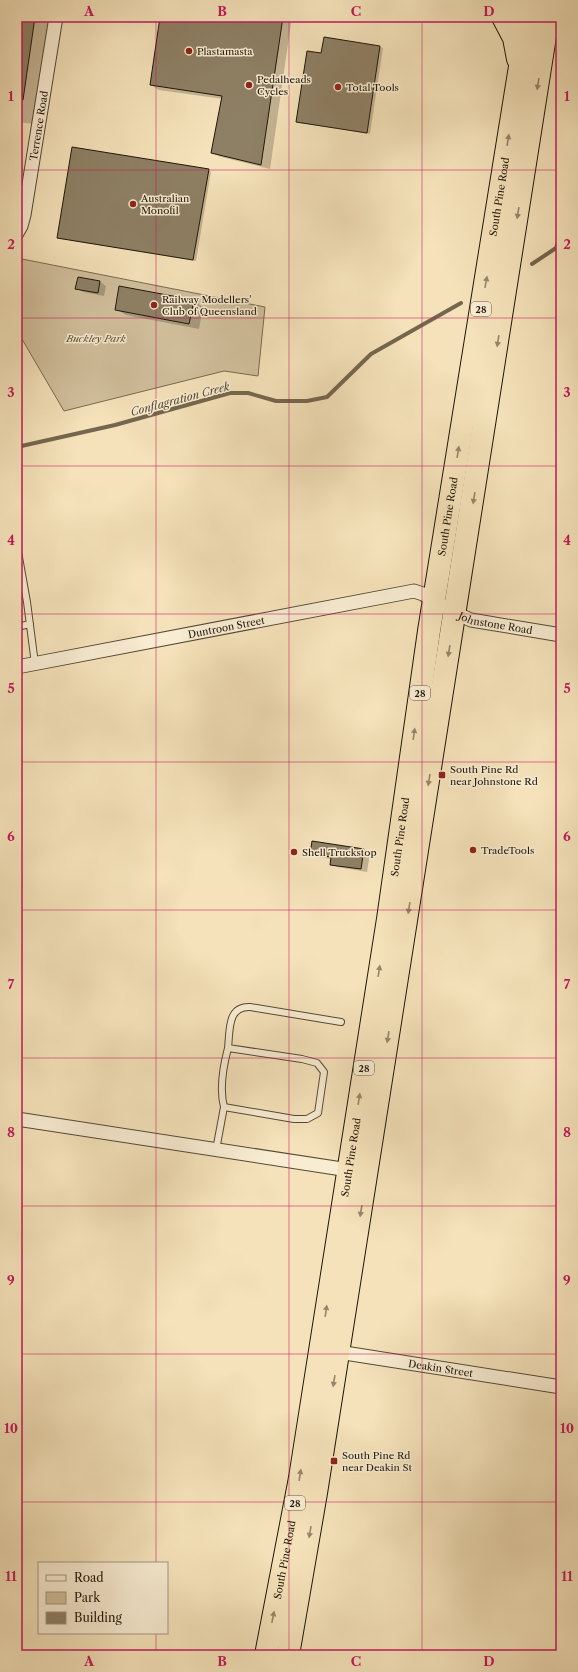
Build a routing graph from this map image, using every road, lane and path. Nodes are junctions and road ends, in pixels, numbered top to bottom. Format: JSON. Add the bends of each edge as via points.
{"nodes":[{"id":1,"x":56,"y":17,"type":"edge"},
{"id":2,"x":503,"y":17,"type":"edge"},
{"id":3,"x":528,"y":17,"type":"edge"},
{"id":4,"x":548,"y":17,"type":"edge"},
{"id":5,"x":561,"y":24,"type":"edge"},
{"id":6,"x":544,"y":46,"type":"junction"},
{"id":7,"x":519,"y":66,"type":"junction"},
{"id":8,"x":17,"y":234,"type":"edge"},
{"id":9,"x":17,"y":546,"type":"edge"},
{"id":10,"x":434,"y":601,"type":"junction"},
{"id":11,"x":455,"y":613,"type":"junction"},
{"id":12,"x":30,"y":624,"type":"junction"},
{"id":13,"x":17,"y":627,"type":"edge"},
{"id":14,"x":561,"y":635,"type":"edge"},
{"id":15,"x":35,"y":664,"type":"junction"},
{"id":16,"x":17,"y":667,"type":"edge"},
{"id":17,"x":341,"y":1022,"type":"dead end"},
{"id":18,"x":228,"y":1048,"type":"junction"},
{"id":19,"x":224,"y":1107,"type":"junction"},
{"id":20,"x":17,"y":1119,"type":"edge"},
{"id":21,"x":216,"y":1150,"type":"junction"},
{"id":22,"x":357,"y":1172,"type":"junction"},
{"id":23,"x":329,"y":1351,"type":"junction"},
{"id":24,"x":561,"y":1387,"type":"edge"},
{"id":25,"x":266,"y":1655,"type":"edge"},
{"id":26,"x":288,"y":1655,"type":"edge"}],
"edges":[{"from":1,"to":8,"type":"street","name":"Terrence Road","via":[[24,215]]},
{"from":2,"to":7,"type":"highway","via":[[514,38]]},
{"from":3,"to":7,"type":"highway","name":"South Pine Road","number":"28"},
{"from":4,"to":6,"type":"highway","name":"South Pine Road","number":"28"},
{"from":5,"to":6,"type":"highway"},
{"from":6,"to":11,"type":"highway","name":"South Pine Road","number":"28","one_way":true},
{"from":10,"to":7,"type":"highway","name":"South Pine Road","number":"28","one_way":true},
{"from":9,"to":12,"type":"lane"},
{"from":10,"to":11,"type":"street","name":"Johnstone Road"},
{"from":10,"to":15,"type":"street","name":"Duntroon Street","via":[[418,592],[411,592]]},
{"from":22,"to":10,"type":"highway","name":"South Pine Road","number":"28","one_way":true,"via":[[388,919]]},
{"from":11,"to":14,"type":"street","name":"Johnstone Road","via":[[482,622]]},
{"from":11,"to":22,"type":"highway","name":"South Pine Road","number":"28","one_way":true},
{"from":12,"to":13,"type":"lane"},
{"from":12,"to":15,"type":"lane"},
{"from":15,"to":16,"type":"street","name":"Duntroon Street"},
{"from":17,"to":18,"type":"lane","via":[[242,1006],[236,1009],[233,1016]]},
{"from":18,"to":19,"type":"lane","via":[[221,1084]]},
{"from":18,"to":19,"type":"lane","via":[[317,1063],[324,1072],[324,1079],[318,1113],[307,1119]]},
{"from":19,"to":21,"type":"lane"},
{"from":20,"to":21,"type":"street"},
{"from":21,"to":22,"type":"street"},
{"from":22,"to":23,"type":"highway","name":"South Pine Road","number":"28"},
{"from":23,"to":24,"type":"street","name":"Deakin Street"},
{"from":25,"to":23,"type":"highway","name":"South Pine Road","number":"28","one_way":true,"via":[[300,1478]]},
{"from":23,"to":26,"type":"highway","name":"South Pine Road","number":"28","one_way":true,"via":[[316,1493]]}]}
